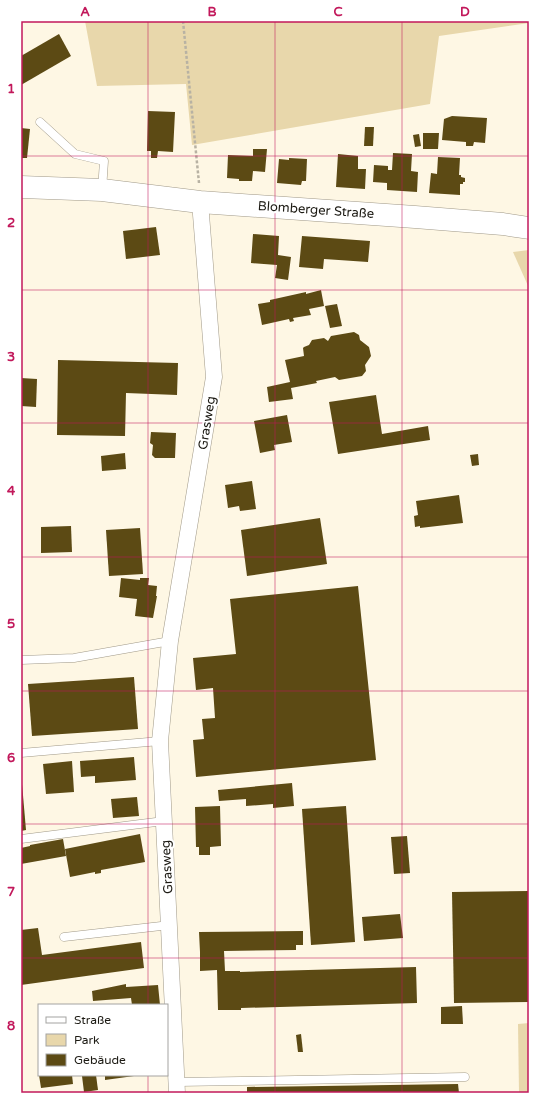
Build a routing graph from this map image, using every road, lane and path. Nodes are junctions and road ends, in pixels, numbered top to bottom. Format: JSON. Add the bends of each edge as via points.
{"nodes":[{"id":1,"x":183,"y":21,"type":"edge"},
{"id":2,"x":40,"y":122,"type":"dead end"},
{"id":3,"x":21,"y":187,"type":"edge"},
{"id":4,"x":102,"y":190,"type":"junction"},
{"id":5,"x":200,"y":202,"type":"junction"},
{"id":6,"x":529,"y":228,"type":"edge"},
{"id":7,"x":170,"y":641,"type":"junction"},
{"id":8,"x":21,"y":660,"type":"edge"},
{"id":9,"x":160,"y":741,"type":"junction"},
{"id":10,"x":21,"y":753,"type":"edge"},
{"id":11,"x":164,"y":821,"type":"junction"},
{"id":12,"x":21,"y":840,"type":"edge"},
{"id":13,"x":170,"y":925,"type":"junction"},
{"id":14,"x":64,"y":937,"type":"dead end"},
{"id":15,"x":465,"y":1077,"type":"dead end"},
{"id":16,"x":178,"y":1087,"type":"edge"}],
"edges":[{"from":1,"to":5,"type":"path"},
{"from":2,"to":4,"type":"lane","via":[[75,154],[104,161]]},
{"from":3,"to":4,"type":"street","name":"Blomberger Straße"},
{"from":4,"to":5,"type":"street","name":"Blomberger Straße"},
{"from":5,"to":6,"type":"street","name":"Blomberger Straße"},
{"from":5,"to":7,"type":"street","name":"Grasweg","via":[[214,377]]},
{"from":7,"to":8,"type":"lane","via":[[74,658]]},
{"from":7,"to":9,"type":"street","name":"Grasweg"},
{"from":9,"to":10,"type":"lane"},
{"from":9,"to":11,"type":"street","name":"Grasweg"},
{"from":11,"to":12,"type":"lane"},
{"from":11,"to":13,"type":"street","name":"Grasweg"},
{"from":13,"to":14,"type":"lane"},
{"from":13,"to":16,"type":"street","name":"Grasweg"},
{"from":15,"to":16,"type":"lane"}]}
